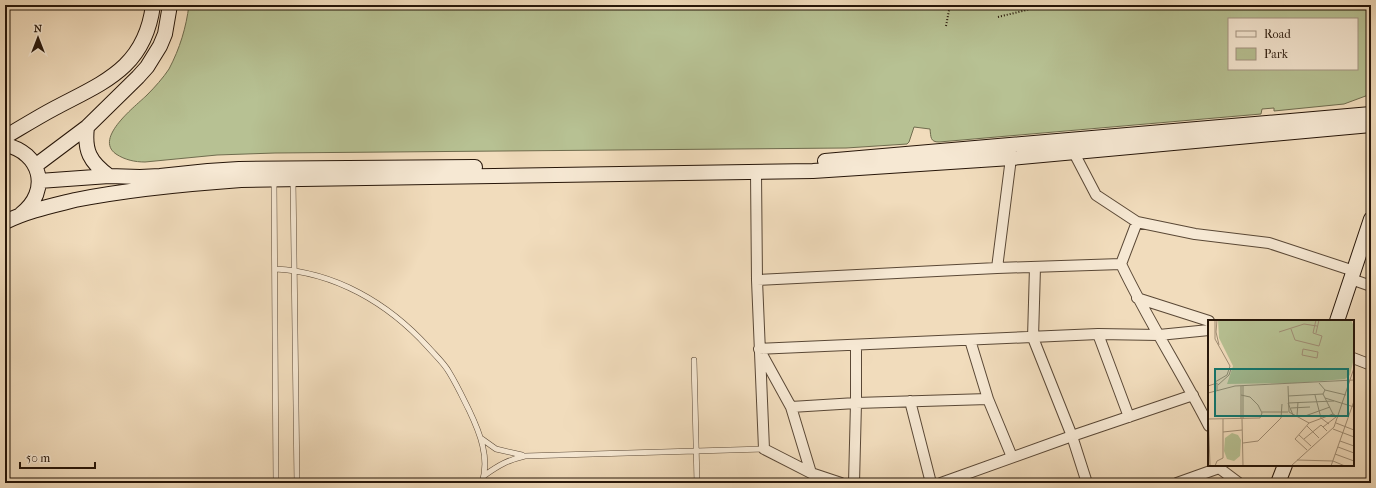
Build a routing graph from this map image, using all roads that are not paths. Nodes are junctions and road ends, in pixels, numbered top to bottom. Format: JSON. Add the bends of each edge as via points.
{"nodes":[{"id":1,"x":153,"y":5,"type":"edge"},
{"id":2,"x":170,"y":5,"type":"edge"},
{"id":3,"x":1371,"y":114,"type":"edge"},
{"id":4,"x":1371,"y":125,"type":"edge"},
{"id":5,"x":87,"y":127,"type":"junction"},
{"id":6,"x":5,"y":137,"type":"edge"},
{"id":7,"x":5,"y":145,"type":"edge"},
{"id":8,"x":1073,"y":151,"type":"junction"},
{"id":9,"x":1011,"y":158,"type":"junction"},
{"id":10,"x":35,"y":166,"type":"junction"},
{"id":11,"x":756,"y":173,"type":"junction"},
{"id":12,"x":109,"y":176,"type":"junction"},
{"id":13,"x":274,"y":180,"type":"junction"},
{"id":14,"x":293,"y":180,"type":"junction"},
{"id":15,"x":39,"y":181,"type":"junction"},
{"id":16,"x":21,"y":214,"type":"junction"},
{"id":17,"x":1371,"y":219,"type":"edge"},
{"id":18,"x":5,"y":222,"type":"edge"},
{"id":19,"x":1137,"y":222,"type":"junction"},
{"id":20,"x":1121,"y":264,"type":"junction"},
{"id":21,"x":1036,"y":267,"type":"junction"},
{"id":22,"x":997,"y":268,"type":"junction"},
{"id":23,"x":275,"y":269,"type":"junction"},
{"id":24,"x":294,"y":270,"type":"junction"},
{"id":25,"x":1353,"y":275,"type":"junction"},
{"id":26,"x":757,"y":280,"type":"junction"},
{"id":27,"x":1371,"y":286,"type":"edge"},
{"id":28,"x":1137,"y":298,"type":"junction"},
{"id":29,"x":1336,"y":320,"type":"edge"},
{"id":30,"x":1208,"y":321,"type":"edge"},
{"id":31,"x":1208,"y":330,"type":"edge"},
{"id":32,"x":1098,"y":334,"type":"junction"},
{"id":33,"x":1159,"y":335,"type":"junction"},
{"id":34,"x":1033,"y":338,"type":"junction"},
{"id":35,"x":970,"y":340,"type":"junction"},
{"id":36,"x":856,"y":345,"type":"junction"},
{"id":37,"x":759,"y":349,"type":"junction"},
{"id":38,"x":1354,"y":358,"type":"edge"},
{"id":39,"x":694,"y":360,"type":"dead end"},
{"id":40,"x":1371,"y":365,"type":"edge"},
{"id":41,"x":1193,"y":395,"type":"junction"},
{"id":42,"x":988,"y":399,"type":"junction"},
{"id":43,"x":910,"y":401,"type":"junction"},
{"id":44,"x":856,"y":403,"type":"junction"},
{"id":45,"x":791,"y":407,"type":"junction"},
{"id":46,"x":1129,"y":417,"type":"junction"},
{"id":47,"x":1208,"y":424,"type":"edge"},
{"id":48,"x":1072,"y":436,"type":"junction"},
{"id":49,"x":482,"y":439,"type":"junction"},
{"id":50,"x":764,"y":449,"type":"junction"},
{"id":51,"x":697,"y":451,"type":"junction"},
{"id":52,"x":525,"y":456,"type":"junction"},
{"id":53,"x":1012,"y":457,"type":"junction"},
{"id":54,"x":1284,"y":466,"type":"edge"},
{"id":55,"x":1219,"y":467,"type":"edge"},
{"id":56,"x":811,"y":473,"type":"junction"},
{"id":57,"x":485,"y":475,"type":"junction"},
{"id":58,"x":276,"y":483,"type":"edge"},
{"id":59,"x":297,"y":483,"type":"edge"},
{"id":60,"x":482,"y":483,"type":"edge"},
{"id":61,"x":697,"y":483,"type":"edge"},
{"id":62,"x":841,"y":483,"type":"edge"},
{"id":63,"x":854,"y":483,"type":"edge"},
{"id":64,"x":932,"y":483,"type":"edge"},
{"id":65,"x":941,"y":483,"type":"edge"},
{"id":66,"x":1087,"y":483,"type":"edge"},
{"id":67,"x":1177,"y":483,"type":"edge"},
{"id":68,"x":1239,"y":483,"type":"edge"},
{"id":69,"x":1278,"y":483,"type":"edge"}],
"edges":[{"from":1,"to":6,"type":"main road","via":[[139,47],[125,66],[108,80],[31,120]]},
{"from":2,"to":5,"type":"main road","via":[[164,34],[154,56],[138,77]]},
{"from":3,"to":12,"type":"main road","via":[[816,162],[578,167],[239,169],[140,177]]},
{"from":4,"to":8,"type":"main road"},
{"from":5,"to":10,"type":"main road"},
{"from":5,"to":12,"type":"main road","via":[[86,146],[89,156],[94,164]]},
{"from":7,"to":10,"type":"main road","via":[[19,149]]},
{"from":8,"to":9,"type":"main road"},
{"from":8,"to":19,"type":"street","via":[[1096,195]]},
{"from":9,"to":11,"type":"main road"},
{"from":9,"to":22,"type":"street"},
{"from":10,"to":15,"type":"main road"},
{"from":11,"to":14,"type":"main road"},
{"from":11,"to":26,"type":"street"},
{"from":12,"to":15,"type":"main road"},
{"from":13,"to":14,"type":"main road"},
{"from":13,"to":16,"type":"main road","via":[[150,187]]},
{"from":13,"to":23,"type":"lane"},
{"from":14,"to":24,"type":"lane"},
{"from":15,"to":16,"type":"main road","via":[[36,196]]},
{"from":16,"to":18,"type":"main road"},
{"from":17,"to":25,"type":"main road"},
{"from":19,"to":20,"type":"street"},
{"from":19,"to":25,"type":"street","via":[[1195,234],[1269,243]]},
{"from":20,"to":21,"type":"street"},
{"from":20,"to":28,"type":"street"},
{"from":21,"to":22,"type":"street"},
{"from":21,"to":34,"type":"street"},
{"from":22,"to":26,"type":"street"},
{"from":23,"to":24,"type":"lane"},
{"from":23,"to":58,"type":"lane"},
{"from":24,"to":49,"type":"lane","via":[[330,279],[349,287],[403,322],[449,371]]},
{"from":24,"to":59,"type":"lane"},
{"from":25,"to":27,"type":"street"},
{"from":25,"to":29,"type":"main road"},
{"from":26,"to":37,"type":"street"},
{"from":28,"to":30,"type":"street"},
{"from":28,"to":33,"type":"street"},
{"from":31,"to":33,"type":"street"},
{"from":32,"to":33,"type":"street"},
{"from":32,"to":34,"type":"street"},
{"from":32,"to":46,"type":"street"},
{"from":33,"to":41,"type":"street"},
{"from":34,"to":35,"type":"street"},
{"from":34,"to":48,"type":"street"},
{"from":35,"to":36,"type":"street"},
{"from":35,"to":42,"type":"street"},
{"from":36,"to":37,"type":"street"},
{"from":36,"to":44,"type":"street"},
{"from":37,"to":45,"type":"street"},
{"from":37,"to":50,"type":"street"},
{"from":38,"to":40,"type":"street"},
{"from":39,"to":51,"type":"lane"},
{"from":41,"to":46,"type":"street"},
{"from":41,"to":47,"type":"street"},
{"from":42,"to":43,"type":"street"},
{"from":42,"to":53,"type":"street"},
{"from":43,"to":44,"type":"street"},
{"from":43,"to":64,"type":"street"},
{"from":44,"to":45,"type":"street"},
{"from":44,"to":63,"type":"street"},
{"from":45,"to":56,"type":"street"},
{"from":46,"to":48,"type":"street"},
{"from":48,"to":53,"type":"street"},
{"from":48,"to":66,"type":"street"},
{"from":49,"to":52,"type":"lane","via":[[496,449]]},
{"from":49,"to":57,"type":"lane"},
{"from":50,"to":51,"type":"lane"},
{"from":50,"to":56,"type":"street"},
{"from":51,"to":52,"type":"lane"},
{"from":51,"to":61,"type":"lane"},
{"from":52,"to":57,"type":"lane","via":[[508,460]]},
{"from":53,"to":65,"type":"street"},
{"from":54,"to":69,"type":"main road"},
{"from":55,"to":67,"type":"street"},
{"from":55,"to":68,"type":"street"},
{"from":56,"to":62,"type":"street"},
{"from":57,"to":60,"type":"lane"}]}
